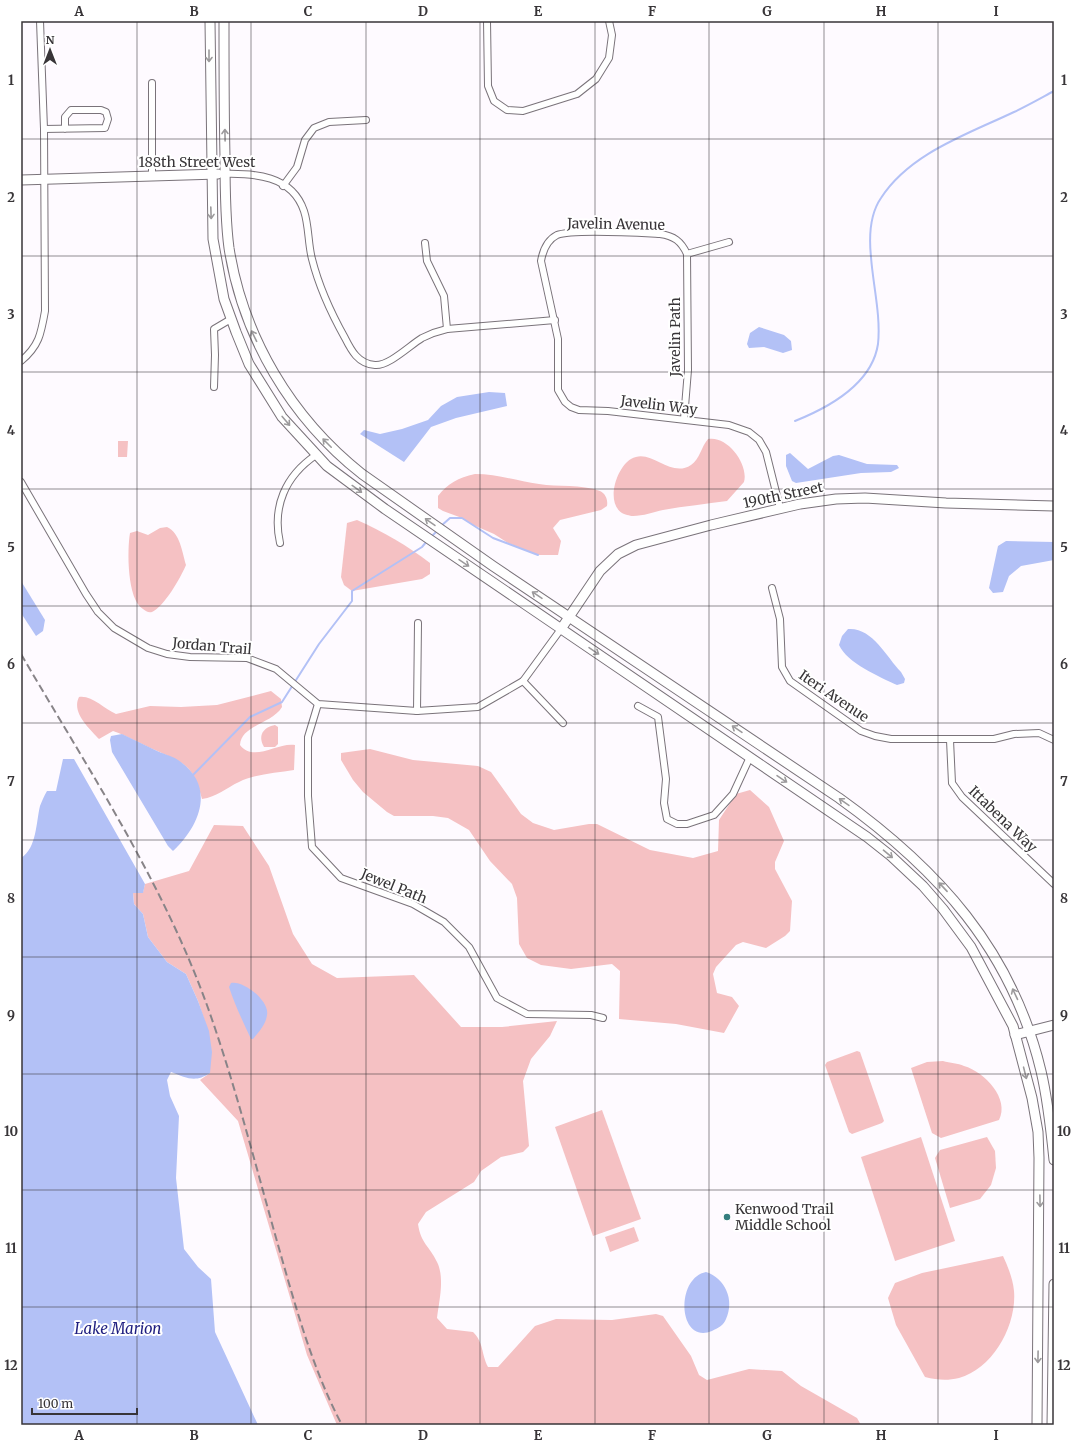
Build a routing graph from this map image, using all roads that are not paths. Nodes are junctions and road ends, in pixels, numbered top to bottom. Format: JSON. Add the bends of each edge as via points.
{"nodes":[{"id":1,"x":40,"y":21,"type":"edge"},
{"id":2,"x":210,"y":21,"type":"edge"},
{"id":3,"x":224,"y":21,"type":"edge"},
{"id":4,"x":487,"y":21,"type":"edge"},
{"id":5,"x":609,"y":21,"type":"edge"},
{"id":6,"x":152,"y":83,"type":"dead end"},
{"id":7,"x":366,"y":120,"type":"dead end"},
{"id":8,"x":44,"y":129,"type":"junction"},
{"id":9,"x":64,"y":129,"type":"junction"},
{"id":10,"x":218,"y":174,"type":"junction"},
{"id":11,"x":152,"y":176,"type":"junction"},
{"id":12,"x":43,"y":179,"type":"junction"},
{"id":13,"x":21,"y":180,"type":"edge"},
{"id":14,"x":283,"y":186,"type":"junction"},
{"id":15,"x":729,"y":242,"type":"dead end"},
{"id":16,"x":425,"y":243,"type":"dead end"},
{"id":17,"x":687,"y":254,"type":"junction"},
{"id":18,"x":231,"y":319,"type":"junction"},
{"id":19,"x":555,"y":320,"type":"junction"},
{"id":20,"x":447,"y":329,"type":"junction"},
{"id":21,"x":21,"y":361,"type":"edge"},
{"id":22,"x":214,"y":386,"type":"dead end"},
{"id":23,"x":684,"y":419,"type":"junction"},
{"id":24,"x":316,"y":455,"type":"junction"},
{"id":25,"x":21,"y":482,"type":"edge"},
{"id":26,"x":1054,"y":506,"type":"edge"},
{"id":27,"x":780,"y":508,"type":"junction"},
{"id":28,"x":280,"y":543,"type":"dead end"},
{"id":29,"x":772,"y":588,"type":"dead end"},
{"id":30,"x":569,"y":617,"type":"junction"},
{"id":31,"x":418,"y":622,"type":"dead end"},
{"id":32,"x":561,"y":629,"type":"junction"},
{"id":33,"x":523,"y":681,"type":"junction"},
{"id":34,"x":318,"y":704,"type":"junction"},
{"id":35,"x":638,"y":706,"type":"dead end"},
{"id":36,"x":417,"y":711,"type":"junction"},
{"id":37,"x":563,"y":723,"type":"dead end"},
{"id":38,"x":950,"y":740,"type":"junction"},
{"id":39,"x":1054,"y":740,"type":"edge"},
{"id":40,"x":750,"y":757,"type":"junction"},
{"id":41,"x":1054,"y":884,"type":"edge"},
{"id":42,"x":603,"y":1018,"type":"dead end"},
{"id":43,"x":1054,"y":1025,"type":"edge"},
{"id":44,"x":1029,"y":1030,"type":"junction"},
{"id":45,"x":1015,"y":1035,"type":"junction"},
{"id":46,"x":1054,"y":1160,"type":"edge"},
{"id":47,"x":1054,"y":1284,"type":"edge"},
{"id":48,"x":1054,"y":1315,"type":"edge"},
{"id":49,"x":1037,"y":1425,"type":"edge"},
{"id":50,"x":1052,"y":1425,"type":"edge"}],
"edges":[{"from":1,"to":8,"type":"street"},
{"from":2,"to":10,"type":"main road","one_way":true},
{"from":10,"to":3,"type":"main road","one_way":true},
{"from":4,"to":5,"type":"street","via":[[488,86],[494,101],[507,110],[523,111],[577,94],[596,79],[609,58],[612,35]]},
{"from":6,"to":11,"type":"street"},
{"from":7,"to":14,"type":"street","via":[[329,122],[314,128],[305,140],[297,167]]},
{"from":8,"to":9,"type":"street"},
{"from":8,"to":12,"type":"street"},
{"from":9,"to":9,"type":"street","via":[[105,128],[108,119],[106,112],[71,110],[65,117]]},
{"from":10,"to":11,"type":"main road","name":"188th Street West"},
{"from":10,"to":14,"type":"street","name":"188th Street West","via":[[262,175]]},
{"from":10,"to":18,"type":"main road","one_way":true,"via":[[213,239],[224,299]]},
{"from":30,"to":10,"type":"main road","one_way":true,"via":[[362,474],[343,459],[311,426],[276,378],[249,324],[229,248],[225,207]]},
{"from":11,"to":12,"type":"main road","name":"188th Street West"},
{"from":12,"to":13,"type":"main road","name":"188th Street West"},
{"from":12,"to":21,"type":"street","via":[[45,311],[41,334],[32,352]]},
{"from":14,"to":20,"type":"street","name":"188th Street West","via":[[295,196],[304,211],[312,260],[324,295],[352,351],[359,359],[376,365],[384,363],[422,338]]},
{"from":15,"to":17,"type":"street"},
{"from":16,"to":20,"type":"street","via":[[427,261],[444,296]]},
{"from":17,"to":19,"type":"street","name":"Javelin Avenue","via":[[678,240],[660,234],[558,235],[547,244],[541,261]]},
{"from":17,"to":23,"type":"street","name":"Javelin Path","via":[[688,370]]},
{"from":18,"to":22,"type":"street","via":[[214,328]]},
{"from":18,"to":24,"type":"main road","one_way":true,"via":[[250,364],[282,418]]},
{"from":19,"to":20,"type":"street","name":"188th Street West"},
{"from":19,"to":23,"type":"street","name":"Javelin Way","via":[[558,338],[558,390],[571,407],[579,410]]},
{"from":23,"to":27,"type":"street","name":"Javelin Way","via":[[737,427],[759,440],[769,459]]},
{"from":24,"to":28,"type":"street","via":[[294,476],[282,495],[276,526]]},
{"from":24,"to":32,"type":"main road","one_way":true,"via":[[385,509]]},
{"from":25,"to":34,"type":"street","name":"Jordan Trail","via":[[86,594],[98,612],[114,628],[148,648],[167,654],[247,658],[276,669]]},
{"from":26,"to":27,"type":"main road","name":"190th Street","via":[[953,504],[866,498],[824,500]]},
{"from":27,"to":30,"type":"main road","name":"190th Street","via":[[636,545],[624,551],[600,571]]},
{"from":29,"to":38,"type":"street","name":"Iteri Avenue","via":[[780,619],[782,667],[796,687],[861,731],[875,736],[891,739]]},
{"from":30,"to":32,"type":"main road","name":"190th Street"},
{"from":44,"to":30,"type":"main road","one_way":true,"via":[[1014,990],[985,939],[944,888],[918,861],[839,798]]},
{"from":31,"to":36,"type":"street"},
{"from":32,"to":33,"type":"street"},
{"from":32,"to":40,"type":"main road","one_way":true},
{"from":33,"to":36,"type":"street","via":[[478,707]]},
{"from":33,"to":37,"type":"street"},
{"from":34,"to":36,"type":"street"},
{"from":34,"to":42,"type":"street","name":"Jewel Path","via":[[308,737],[308,796],[312,847],[341,878],[413,904],[444,922],[468,947],[497,998],[527,1014],[591,1015]]},
{"from":35,"to":40,"type":"street","via":[[658,717],[666,779],[664,804],[667,819],[677,824],[687,824],[714,815],[733,794]]},
{"from":38,"to":39,"type":"street","name":"Iteri Avenue","via":[[994,739],[1014,734],[1039,733]]},
{"from":38,"to":41,"type":"street","name":"Ittabena Way","via":[[952,783],[962,797]]},
{"from":40,"to":45,"type":"main road","one_way":true,"via":[[867,837],[923,886],[971,947]]},
{"from":43,"to":44,"type":"main road"},
{"from":44,"to":45,"type":"main road"},
{"from":44,"to":46,"type":"main road","via":[[1042,1072]]},
{"from":45,"to":49,"type":"main road","one_way":true,"via":[[1032,1098],[1038,1132]]},
{"from":47,"to":48,"type":"main road"},
{"from":48,"to":50,"type":"main road"}]}
